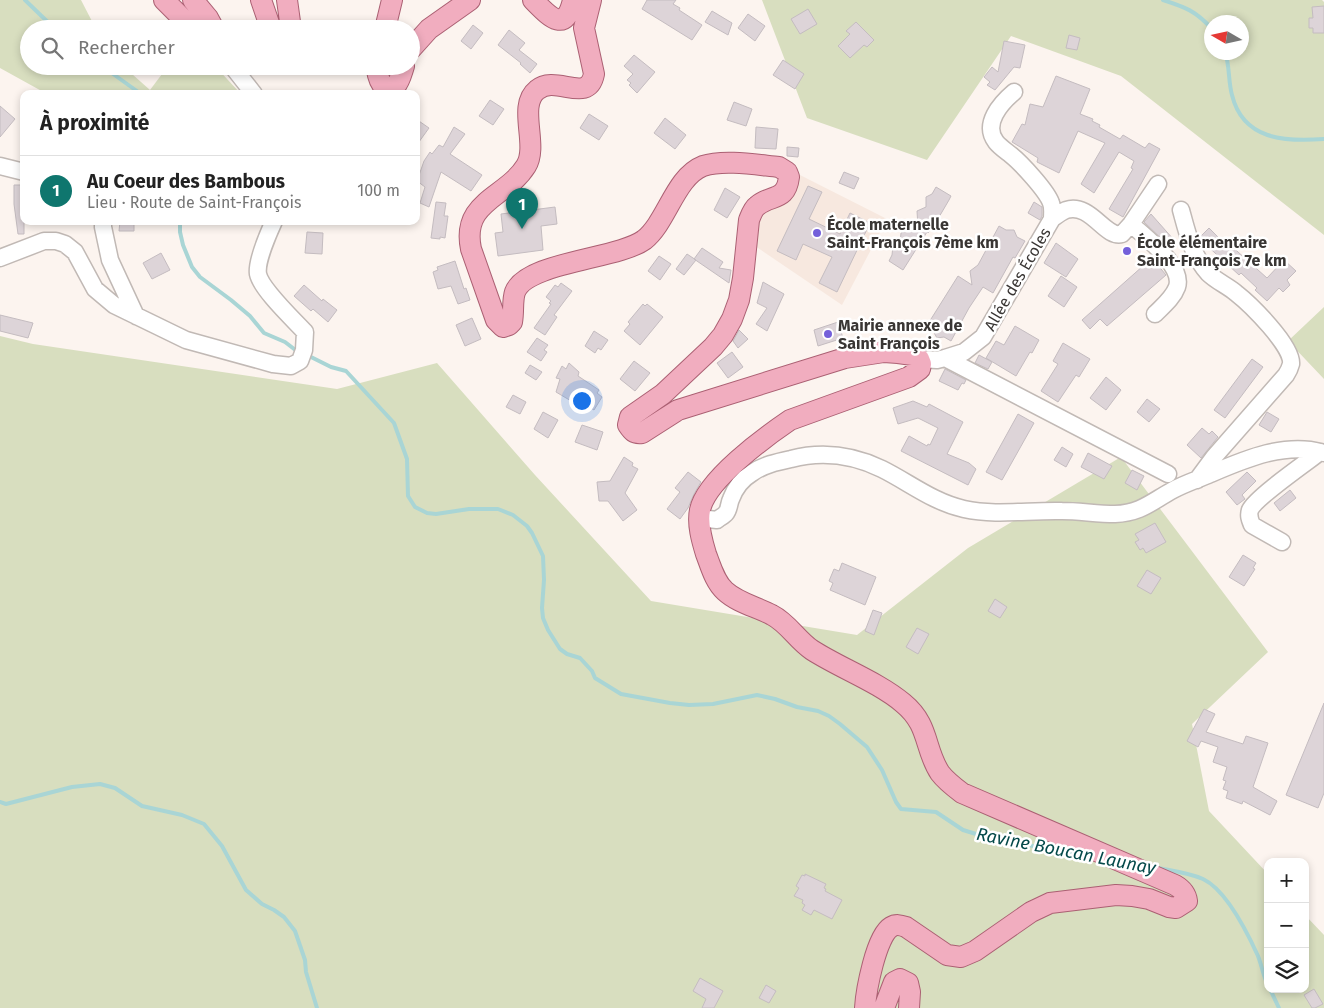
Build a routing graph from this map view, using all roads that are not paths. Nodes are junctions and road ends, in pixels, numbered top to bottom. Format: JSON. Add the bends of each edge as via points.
{"nodes":[{"id":1,"x":164,"y":0,"type":"edge"},
{"id":2,"x":193,"y":0,"type":"edge"},
{"id":3,"x":261,"y":0,"type":"edge"},
{"id":4,"x":287,"y":0,"type":"edge"},
{"id":5,"x":392,"y":0,"type":"edge"},
{"id":6,"x":470,"y":0,"type":"edge"},
{"id":7,"x":533,"y":0,"type":"edge"},
{"id":8,"x":573,"y":0,"type":"edge"},
{"id":9,"x":592,"y":0,"type":"edge"},
{"id":10,"x":184,"y":20,"type":"edge"},
{"id":11,"x":209,"y":20,"type":"edge"},
{"id":12,"x":268,"y":20,"type":"edge"},
{"id":13,"x":290,"y":20,"type":"edge"},
{"id":14,"x":387,"y":20,"type":"edge"},
{"id":15,"x":420,"y":39,"type":"edge"},
{"id":16,"x":239,"y":75,"type":"edge"},
{"id":17,"x":378,"y":75,"type":"edge"},
{"id":18,"x":401,"y":75,"type":"edge"},
{"id":19,"x":251,"y":90,"type":"edge"},
{"id":20,"x":1014,"y":92,"type":"dead end"},
{"id":21,"x":0,"y":166,"type":"edge"},
{"id":22,"x":20,"y":171,"type":"edge"},
{"id":23,"x":1158,"y":184,"type":"dead end"},
{"id":24,"x":1182,"y":210,"type":"dead end"},
{"id":25,"x":1052,"y":219,"type":"junction"},
{"id":26,"x":1131,"y":224,"type":"junction"},
{"id":27,"x":103,"y":225,"type":"edge"},
{"id":28,"x":272,"y":225,"type":"edge"},
{"id":29,"x":0,"y":258,"type":"edge"},
{"id":30,"x":1155,"y":314,"type":"dead end"},
{"id":31,"x":136,"y":316,"type":"junction"},
{"id":32,"x":945,"y":358,"type":"junction"},
{"id":33,"x":919,"y":359,"type":"junction"},
{"id":34,"x":1322,"y":453,"type":"edge"},
{"id":35,"x":1168,"y":474,"type":"dead end"},
{"id":36,"x":1197,"y":480,"type":"junction"},
{"id":37,"x":699,"y":518,"type":"junction"},
{"id":38,"x":1282,"y":542,"type":"dead end"},
{"id":39,"x":865,"y":1008,"type":"edge"},
{"id":40,"x":884,"y":1008,"type":"edge"},
{"id":41,"x":909,"y":1008,"type":"edge"}],
"edges":[{"from":1,"to":10,"type":"main road"},
{"from":2,"to":11,"type":"main road"},
{"from":3,"to":12,"type":"main road"},
{"from":4,"to":13,"type":"main road"},
{"from":5,"to":14,"type":"main road"},
{"from":6,"to":15,"type":"main road"},
{"from":7,"to":8,"type":"main road","via":[[550,18],[559,20],[570,13]]},
{"from":9,"to":33,"type":"main road","via":[[584,28],[593,79],[581,90],[555,84],[535,91],[529,102],[532,152],[527,165],[476,212],[471,222],[468,237],[471,249],[500,326],[506,327],[512,322],[516,290],[521,283],[555,267],[630,247],[644,239],[682,185],[703,166],[779,167],[789,176],[786,187],[777,198],[758,205],[749,220],[743,278],[732,319],[706,354],[663,394],[630,417],[628,425],[632,431],[642,433],[678,410],[845,358],[884,352],[914,355]]},
{"from":16,"to":19,"type":"street"},
{"from":17,"to":18,"type":"main road","via":[[384,88],[388,89],[397,85]]},
{"from":20,"to":25,"type":"street","name":"Allée des Écoles","via":[[997,109],[993,134],[996,142],[1046,194],[1051,203]]},
{"from":21,"to":22,"type":"street"},
{"from":23,"to":26,"type":"street"},
{"from":24,"to":36,"type":"street","via":[[1198,259],[1209,274],[1236,293],[1274,331],[1291,364],[1286,375]]},
{"from":25,"to":26,"type":"street","via":[[1067,210],[1085,211],[1118,235]]},
{"from":25,"to":32,"type":"street","name":"Allée des Écoles","via":[[983,337],[964,352]]},
{"from":26,"to":30,"type":"street","via":[[1168,260],[1177,276],[1176,289]]},
{"from":27,"to":31,"type":"street","via":[[110,260]]},
{"from":28,"to":31,"type":"street","via":[[258,274],[269,294],[305,332],[302,356],[291,366],[272,364],[186,340]]},
{"from":29,"to":31,"type":"street","via":[[44,241],[65,244],[75,252],[94,289],[114,305]]},
{"from":32,"to":33,"type":"street","name":"Allée des Écoles"},
{"from":32,"to":35,"type":"street"},
{"from":33,"to":37,"type":"main road","via":[[920,369],[909,377],[790,420],[773,432],[713,485],[700,508]]},
{"from":34,"to":36,"type":"street","via":[[1288,450],[1268,453]]},
{"from":34,"to":38,"type":"street","via":[[1250,509],[1252,525]]},
{"from":36,"to":37,"type":"street","via":[[1127,513],[985,512],[940,501],[866,463],[818,454],[772,463],[752,473],[738,485],[726,513],[717,520]]},
{"from":37,"to":39,"type":"main road","via":[[711,568],[725,591],[773,615],[810,648],[903,703],[919,720],[939,772],[949,783],[976,800],[1175,885],[1186,896],[1187,901],[1176,908],[1132,896],[1050,903],[961,957],[947,955],[898,925],[890,928],[881,940]]},
{"from":40,"to":41,"type":"main road","via":[[894,982],[900,979],[908,983]]}]}
